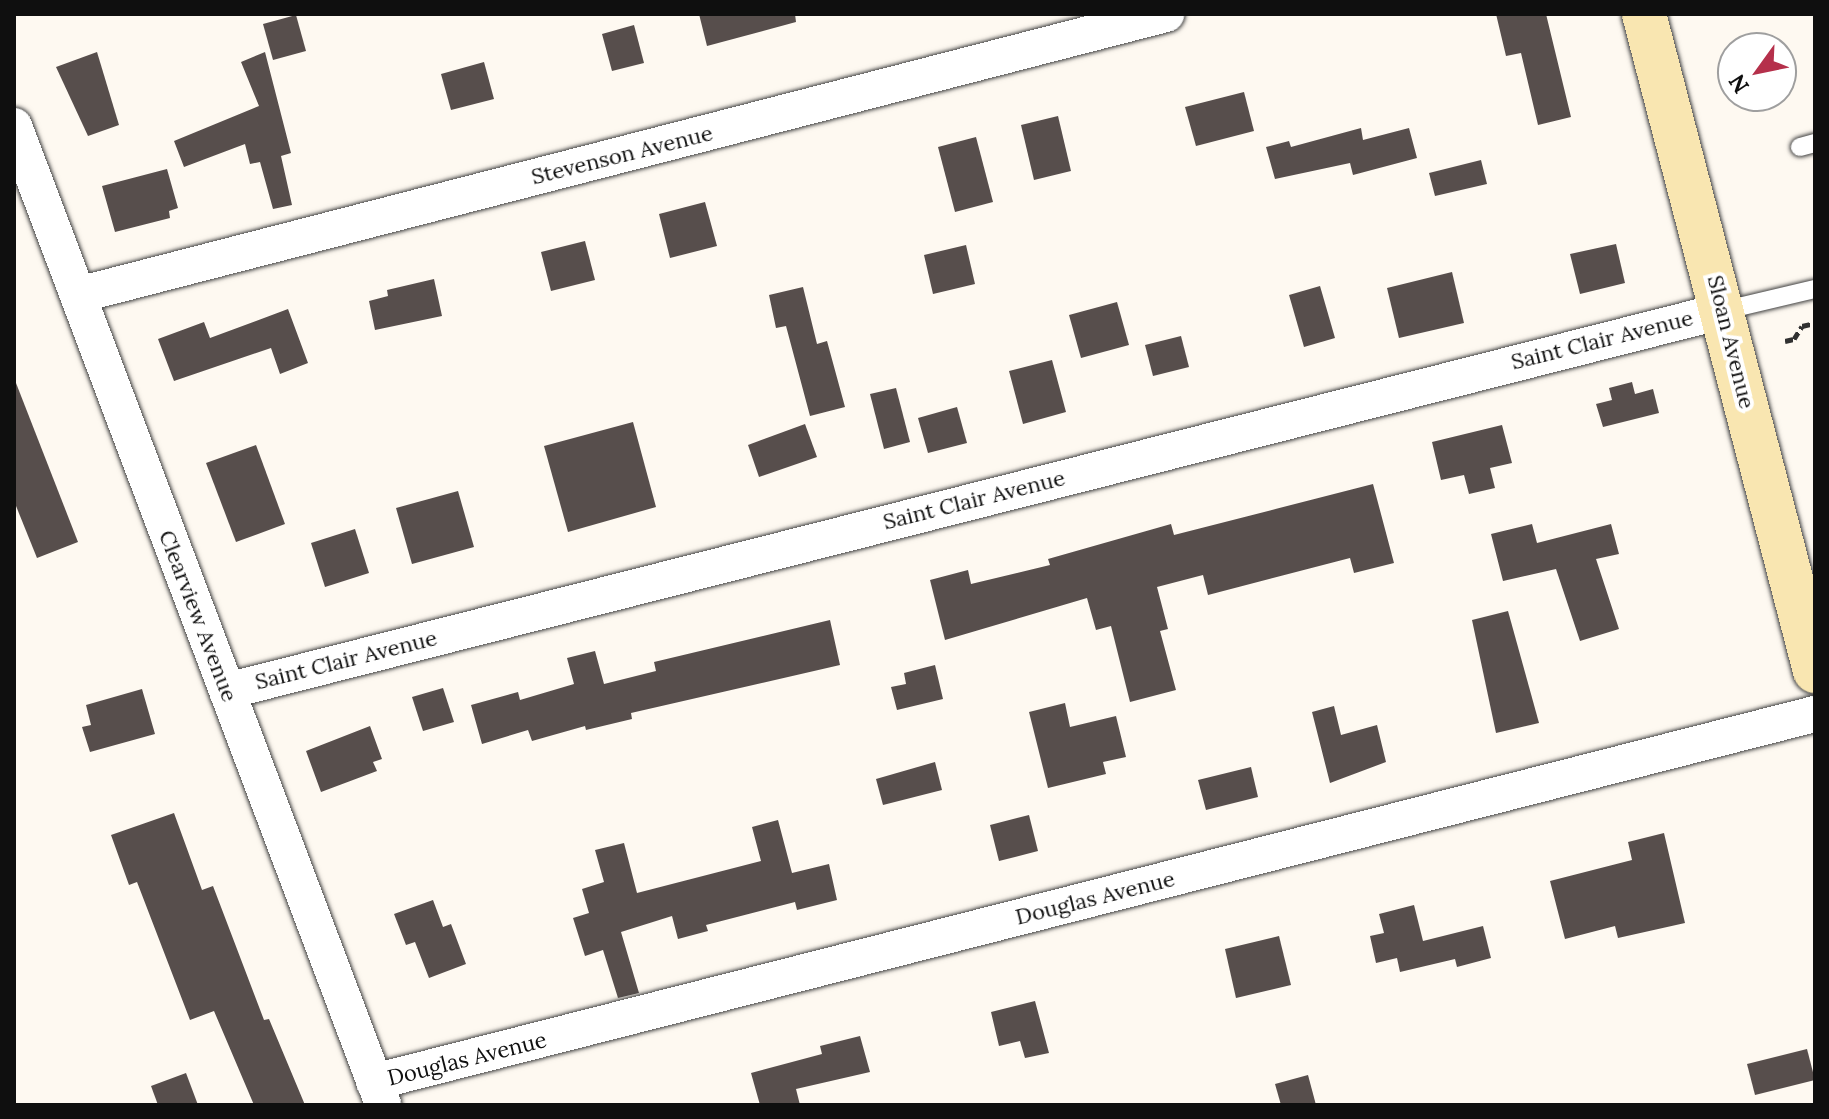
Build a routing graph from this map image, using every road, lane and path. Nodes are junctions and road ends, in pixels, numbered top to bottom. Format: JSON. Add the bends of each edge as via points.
{"nodes":[{"id":1,"x":1166,"y":14,"type":"edge"},
{"id":2,"x":1644,"y":14,"type":"edge"},
{"id":3,"x":14,"y":126,"type":"edge"},
{"id":4,"x":1815,"y":289,"type":"edge"},
{"id":5,"x":78,"y":295,"type":"junction"},
{"id":6,"x":1722,"y":311,"type":"junction"},
{"id":7,"x":1815,"y":323,"type":"edge"},
{"id":8,"x":1785,"y":341,"type":"dead end"},
{"id":9,"x":1815,"y":671,"type":"edge"},
{"id":10,"x":227,"y":691,"type":"junction"},
{"id":11,"x":1815,"y":714,"type":"edge"},
{"id":12,"x":379,"y":1094,"type":"edge"}],
"edges":[{"from":1,"to":5,"type":"street","name":"Stevenson Avenue"},
{"from":2,"to":6,"type":"main road","name":"Sloan Avenue"},
{"from":3,"to":5,"type":"street","name":"Clearview Avenue"},
{"from":4,"to":6,"type":"lane"},
{"from":5,"to":10,"type":"street","name":"Clearview Avenue"},
{"from":6,"to":9,"type":"main road","name":"Sloan Avenue"},
{"from":6,"to":10,"type":"street","name":"Saint Clair Avenue"},
{"from":7,"to":8,"type":"path","via":[[1802,326],[1794,339]]},
{"from":10,"to":12,"type":"street","name":"Clearview Avenue"},
{"from":11,"to":12,"type":"street","name":"Douglas Avenue"}]}
